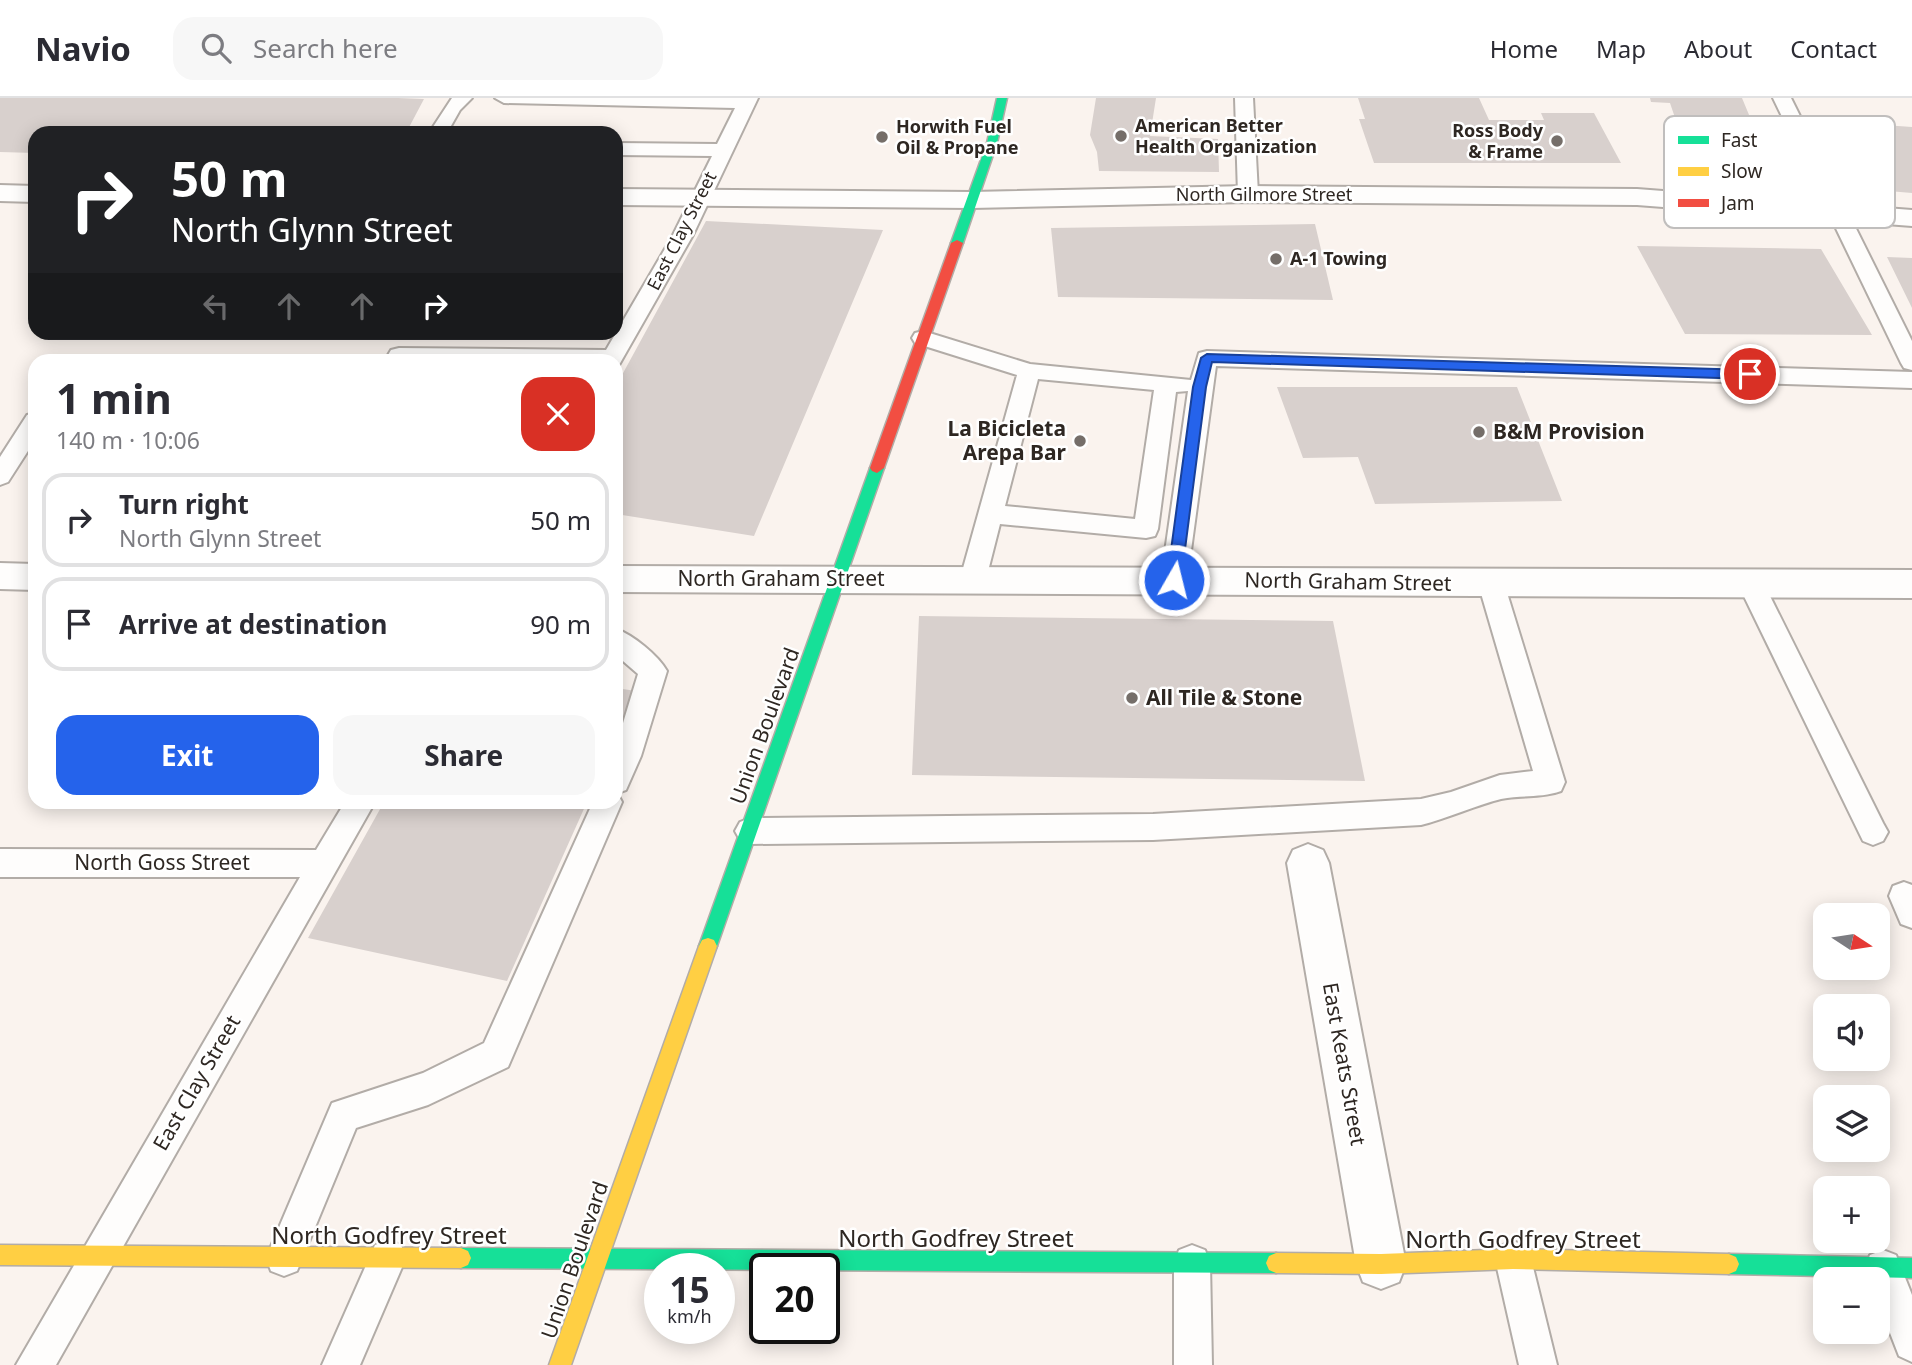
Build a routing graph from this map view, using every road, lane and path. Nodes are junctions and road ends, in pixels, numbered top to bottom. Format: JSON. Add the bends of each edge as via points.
{"nodes":[{"id":1,"x":463,"y":98,"type":"edge"},
{"id":2,"x":504,"y":98,"type":"edge"},
{"id":3,"x":1002,"y":98,"type":"edge"},
{"id":4,"x":1244,"y":98,"type":"edge"},
{"id":5,"x":1782,"y":98,"type":"edge"},
{"id":6,"x":747,"y":101,"type":"edge"},
{"id":7,"x":1791,"y":116,"type":"edge"},
{"id":8,"x":442,"y":126,"type":"edge"},
{"id":9,"x":623,"y":149,"type":"edge"},
{"id":10,"x":724,"y":150,"type":"junction"},
{"id":11,"x":0,"y":193,"type":"edge"},
{"id":12,"x":28,"y":194,"type":"edge"},
{"id":13,"x":1248,"y":194,"type":"junction"},
{"id":14,"x":623,"y":197,"type":"edge"},
{"id":15,"x":701,"y":197,"type":"junction"},
{"id":16,"x":1664,"y":199,"type":"edge"},
{"id":17,"x":972,"y":200,"type":"junction"},
{"id":18,"x":1844,"y":228,"type":"edge"},
{"id":19,"x":923,"y":338,"type":"junction"},
{"id":20,"x":623,"y":340,"type":"edge"},
{"id":21,"x":1912,"y":363,"type":"edge"},
{"id":22,"x":1029,"y":371,"type":"junction"},
{"id":23,"x":1912,"y":380,"type":"edge"},
{"id":24,"x":1166,"y":384,"type":"junction"},
{"id":25,"x":1200,"y":387,"type":"junction"},
{"id":26,"x":28,"y":432,"type":"edge"},
{"id":27,"x":0,"y":476,"type":"edge"},
{"id":28,"x":991,"y":513,"type":"junction"},
{"id":29,"x":0,"y":576,"type":"edge"},
{"id":30,"x":28,"y":577,"type":"edge"},
{"id":31,"x":623,"y":579,"type":"edge"},
{"id":32,"x":840,"y":579,"type":"junction"},
{"id":33,"x":973,"y":579,"type":"junction"},
{"id":34,"x":1174,"y":580,"type":"junction"},
{"id":35,"x":1491,"y":583,"type":"junction"},
{"id":36,"x":1751,"y":584,"type":"junction"},
{"id":37,"x":1912,"y":584,"type":"edge"},
{"id":38,"x":623,"y":646,"type":"edge"},
{"id":39,"x":623,"y":765,"type":"edge"},
{"id":40,"x":356,"y":809,"type":"edge"},
{"id":41,"x":604,"y":809,"type":"edge"},
{"id":42,"x":750,"y":831,"type":"junction"},
{"id":43,"x":1873,"y":832,"type":"dead end"},
{"id":44,"x":0,"y":863,"type":"edge"},
{"id":45,"x":1308,"y":863,"type":"dead end"},
{"id":46,"x":324,"y":864,"type":"junction"},
{"id":47,"x":0,"y":1255,"type":"edge"},
{"id":48,"x":97,"y":1256,"type":"junction"},
{"id":49,"x":284,"y":1258,"type":"junction"},
{"id":50,"x":388,"y":1258,"type":"junction"},
{"id":51,"x":1513,"y":1259,"type":"junction"},
{"id":52,"x":597,"y":1260,"type":"junction"},
{"id":53,"x":1192,"y":1262,"type":"junction"},
{"id":54,"x":1381,"y":1264,"type":"junction"},
{"id":55,"x":1897,"y":1268,"type":"edge"},
{"id":56,"x":1912,"y":1343,"type":"edge"},
{"id":57,"x":35,"y":1365,"type":"edge"},
{"id":58,"x":341,"y":1365,"type":"edge"},
{"id":59,"x":560,"y":1365,"type":"edge"},
{"id":60,"x":1193,"y":1365,"type":"edge"},
{"id":61,"x":1538,"y":1365,"type":"edge"}],
"edges":[{"from":1,"to":8,"type":"lane"},
{"from":2,"to":6,"type":"lane"},
{"from":3,"to":17,"type":"main road","name":"Union Boulevard"},
{"from":4,"to":13,"type":"lane"},
{"from":5,"to":7,"type":"lane"},
{"from":6,"to":10,"type":"lane","name":"East Clay Street"},
{"from":9,"to":10,"type":"lane"},
{"from":10,"to":15,"type":"lane","name":"East Clay Street"},
{"from":11,"to":12,"type":"street"},
{"from":13,"to":16,"type":"street","name":"North Gilmore Street"},
{"from":13,"to":17,"type":"street","name":"North Gilmore Street"},
{"from":14,"to":15,"type":"street","name":"North Gilmore Street"},
{"from":15,"to":17,"type":"street","name":"North Gilmore Street"},
{"from":15,"to":20,"type":"lane","name":"East Clay Street"},
{"from":17,"to":19,"type":"main road","name":"Union Boulevard"},
{"from":18,"to":21,"type":"lane"},
{"from":19,"to":22,"type":"lane"},
{"from":19,"to":32,"type":"main road","name":"Union Boulevard"},
{"from":22,"to":24,"type":"lane"},
{"from":22,"to":28,"type":"lane"},
{"from":23,"to":25,"type":"lane","via":[[1207,358]]},
{"from":24,"to":25,"type":"lane"},
{"from":24,"to":28,"type":"lane","via":[[1146,529]]},
{"from":25,"to":34,"type":"lane"},
{"from":26,"to":27,"type":"lane"},
{"from":28,"to":33,"type":"lane"},
{"from":29,"to":30,"type":"street"},
{"from":31,"to":32,"type":"street","name":"North Graham Street"},
{"from":32,"to":33,"type":"street","name":"North Graham Street"},
{"from":32,"to":42,"type":"main road","name":"Union Boulevard"},
{"from":33,"to":34,"type":"street","name":"North Graham Street"},
{"from":34,"to":35,"type":"street","name":"North Graham Street"},
{"from":35,"to":36,"type":"street","name":"North Graham Street"},
{"from":35,"to":42,"type":"lane","via":[[1551,782],[1500,787],[1451,805],[1407,813],[1153,827]]},
{"from":36,"to":37,"type":"street","name":"North Graham Street"},
{"from":36,"to":43,"type":"lane"},
{"from":38,"to":39,"type":"lane","via":[[653,671]]},
{"from":40,"to":46,"type":"lane","name":"East Clay Street"},
{"from":41,"to":49,"type":"lane","via":[[496,1055],[428,1088],[344,1115]]},
{"from":42,"to":52,"type":"main road","name":"Union Boulevard"},
{"from":44,"to":46,"type":"lane","name":"North Goss Street"},
{"from":45,"to":54,"type":"street","name":"East Keats Street"},
{"from":46,"to":48,"type":"lane","name":"East Clay Street"},
{"from":47,"to":48,"type":"main road","name":"North Godfrey Street"},
{"from":48,"to":49,"type":"main road","name":"North Godfrey Street"},
{"from":48,"to":57,"type":"lane","name":"East Clay Street"},
{"from":49,"to":50,"type":"main road","name":"North Godfrey Street"},
{"from":50,"to":52,"type":"main road","name":"North Godfrey Street"},
{"from":50,"to":58,"type":"lane"},
{"from":51,"to":54,"type":"main road","name":"North Godfrey Street"},
{"from":51,"to":55,"type":"main road","name":"North Godfrey Street"},
{"from":51,"to":61,"type":"lane"},
{"from":52,"to":53,"type":"main road","name":"North Godfrey Street"},
{"from":52,"to":59,"type":"main road","name":"Union Boulevard"},
{"from":53,"to":54,"type":"main road","name":"North Godfrey Street"},
{"from":53,"to":60,"type":"lane"},
{"from":55,"to":56,"type":"lane"}]}
